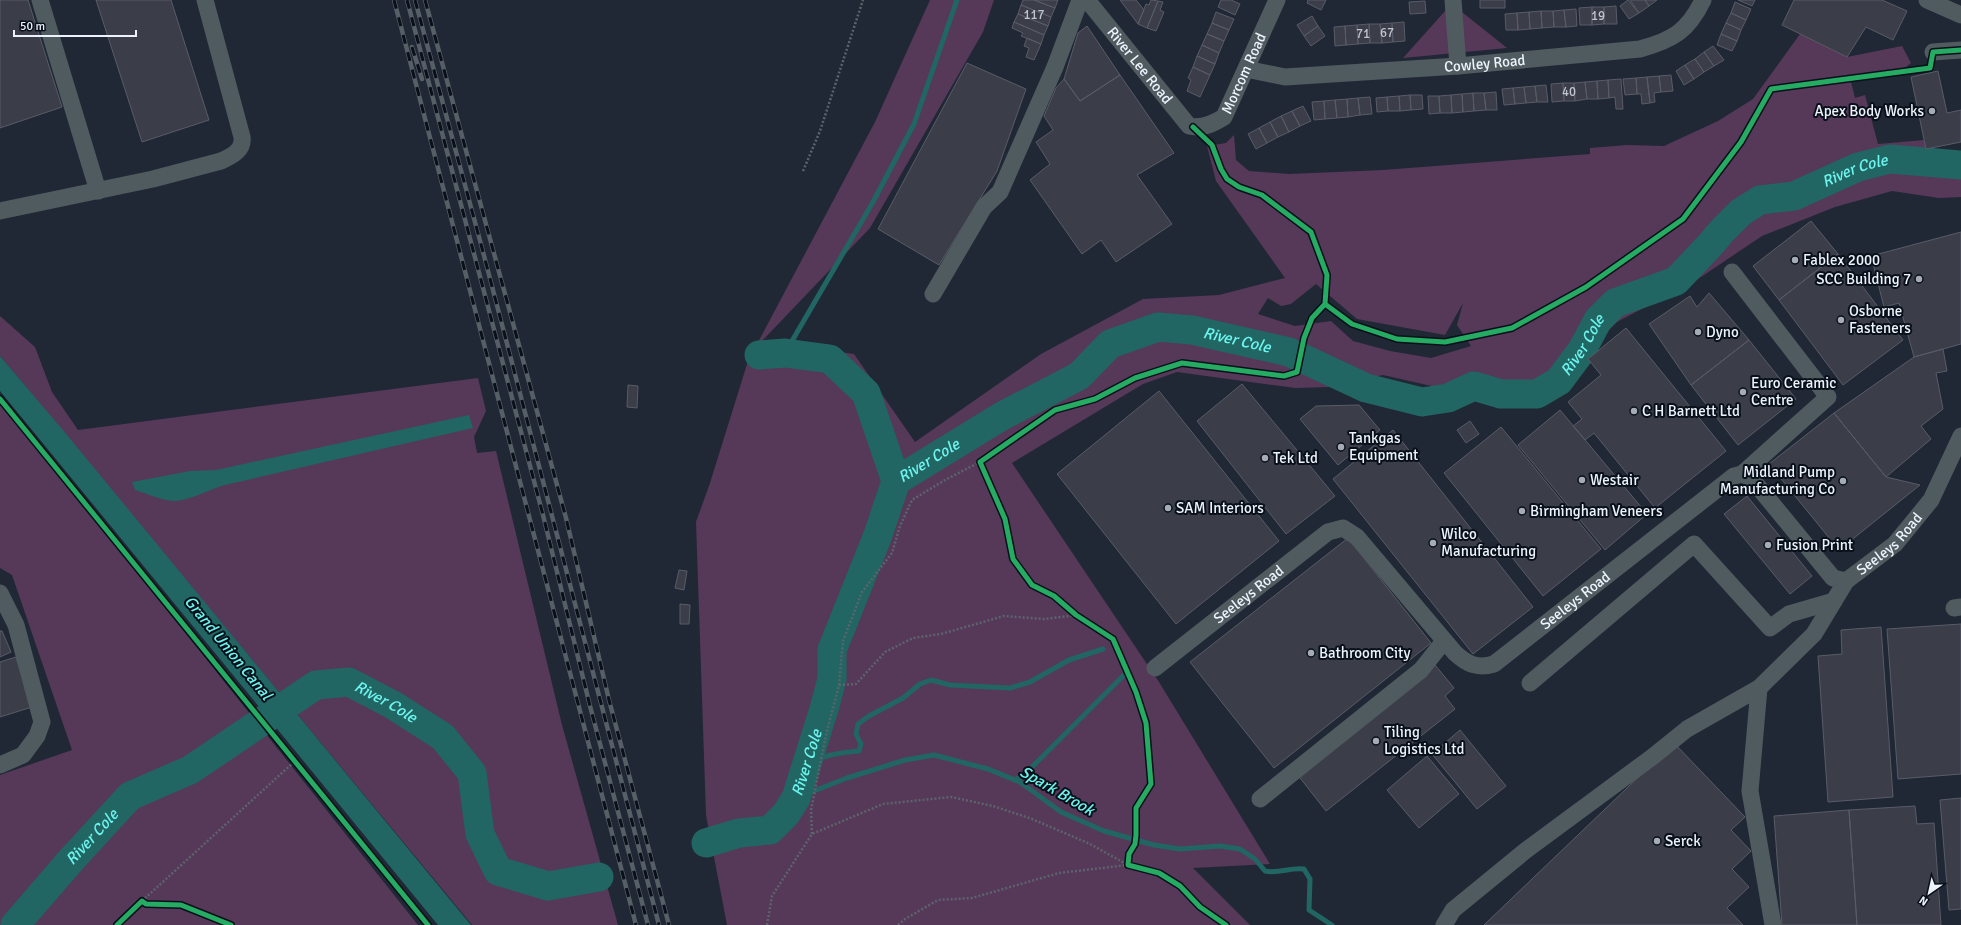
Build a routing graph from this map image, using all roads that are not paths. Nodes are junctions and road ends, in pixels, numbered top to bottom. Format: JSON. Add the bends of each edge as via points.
{"nodes":[{"id":1,"x":40,"y":0,"type":"edge"},
{"id":2,"x":205,"y":0,"type":"edge"},
{"id":3,"x":1080,"y":0,"type":"edge"},
{"id":4,"x":1087,"y":0,"type":"edge"},
{"id":5,"x":1277,"y":0,"type":"edge"},
{"id":6,"x":1453,"y":0,"type":"edge"},
{"id":7,"x":1703,"y":0,"type":"edge"},
{"id":8,"x":1928,"y":0,"type":"edge"},
{"id":9,"x":1961,"y":15,"type":"edge"},
{"id":10,"x":1961,"y":50,"type":"edge"},
{"id":11,"x":1933,"y":52,"type":"dead end"},
{"id":12,"x":1458,"y":66,"type":"junction"},
{"id":13,"x":1246,"y":69,"type":"junction"},
{"id":14,"x":1193,"y":127,"type":"joint"},
{"id":15,"x":98,"y":191,"type":"junction"},
{"id":16,"x":0,"y":211,"type":"edge"},
{"id":17,"x":1732,"y":272,"type":"dead end"},
{"id":18,"x":933,"y":294,"type":"dead end"},
{"id":19,"x":1961,"y":436,"type":"edge"},
{"id":20,"x":1742,"y":474,"type":"junction"},
{"id":21,"x":1846,"y":581,"type":"junction"},
{"id":22,"x":0,"y":593,"type":"edge"},
{"id":23,"x":1834,"y":601,"type":"junction"},
{"id":24,"x":1444,"y":641,"type":"junction"},
{"id":25,"x":1155,"y":668,"type":"dead end"},
{"id":26,"x":1530,"y":683,"type":"dead end"},
{"id":27,"x":1759,"y":688,"type":"junction"},
{"id":28,"x":0,"y":765,"type":"edge"},
{"id":29,"x":1260,"y":799,"type":"dead end"},
{"id":30,"x":1444,"y":925,"type":"edge"},
{"id":31,"x":1773,"y":925,"type":"edge"}],
"edges":[{"from":1,"to":15,"type":"street"},
{"from":2,"to":15,"type":"street","via":[[242,137],[241,146],[229,158],[221,161]]},
{"from":3,"to":18,"type":"street","via":[[1055,66],[1000,192],[984,207]]},
{"from":4,"to":14,"type":"street","name":"River Lee Road","via":[[1189,126]]},
{"from":5,"to":13,"type":"street","name":"Morcom Road"},
{"from":6,"to":12,"type":"street"},
{"from":7,"to":12,"type":"street","name":"Cowley Road","via":[[1684,28],[1664,42],[1640,49]]},
{"from":8,"to":9,"type":"street"},
{"from":10,"to":11,"type":"street"},
{"from":12,"to":13,"type":"street","name":"Cowley Road","via":[[1285,77]]},
{"from":13,"to":14,"type":"street","name":"Morcom Road","via":[[1224,117],[1210,125]]},
{"from":15,"to":16,"type":"street"},
{"from":17,"to":20,"type":"street","via":[[1828,397]]},
{"from":19,"to":21,"type":"street","name":"Seeleys Road","via":[[1931,500],[1895,544]]},
{"from":20,"to":21,"type":"street","name":"Seeleys Road","via":[[1751,478],[1833,578]]},
{"from":20,"to":24,"type":"street","name":"Seeleys Road","via":[[1734,476],[1494,664],[1473,666],[1463,661]]},
{"from":21,"to":23,"type":"street"},
{"from":22,"to":28,"type":"street","via":[[16,625],[42,722],[37,736],[23,755]]},
{"from":23,"to":26,"type":"street","via":[[1789,614],[1770,628],[1694,544]]},
{"from":23,"to":27,"type":"street","via":[[1814,634]]},
{"from":24,"to":25,"type":"street","name":"Seeleys Road","via":[[1356,537],[1343,528],[1328,532]]},
{"from":24,"to":29,"type":"street","via":[[1421,670]]},
{"from":27,"to":30,"type":"street","via":[[1687,729],[1525,851],[1453,910]]},
{"from":27,"to":31,"type":"street","via":[[1750,791]]}]}
